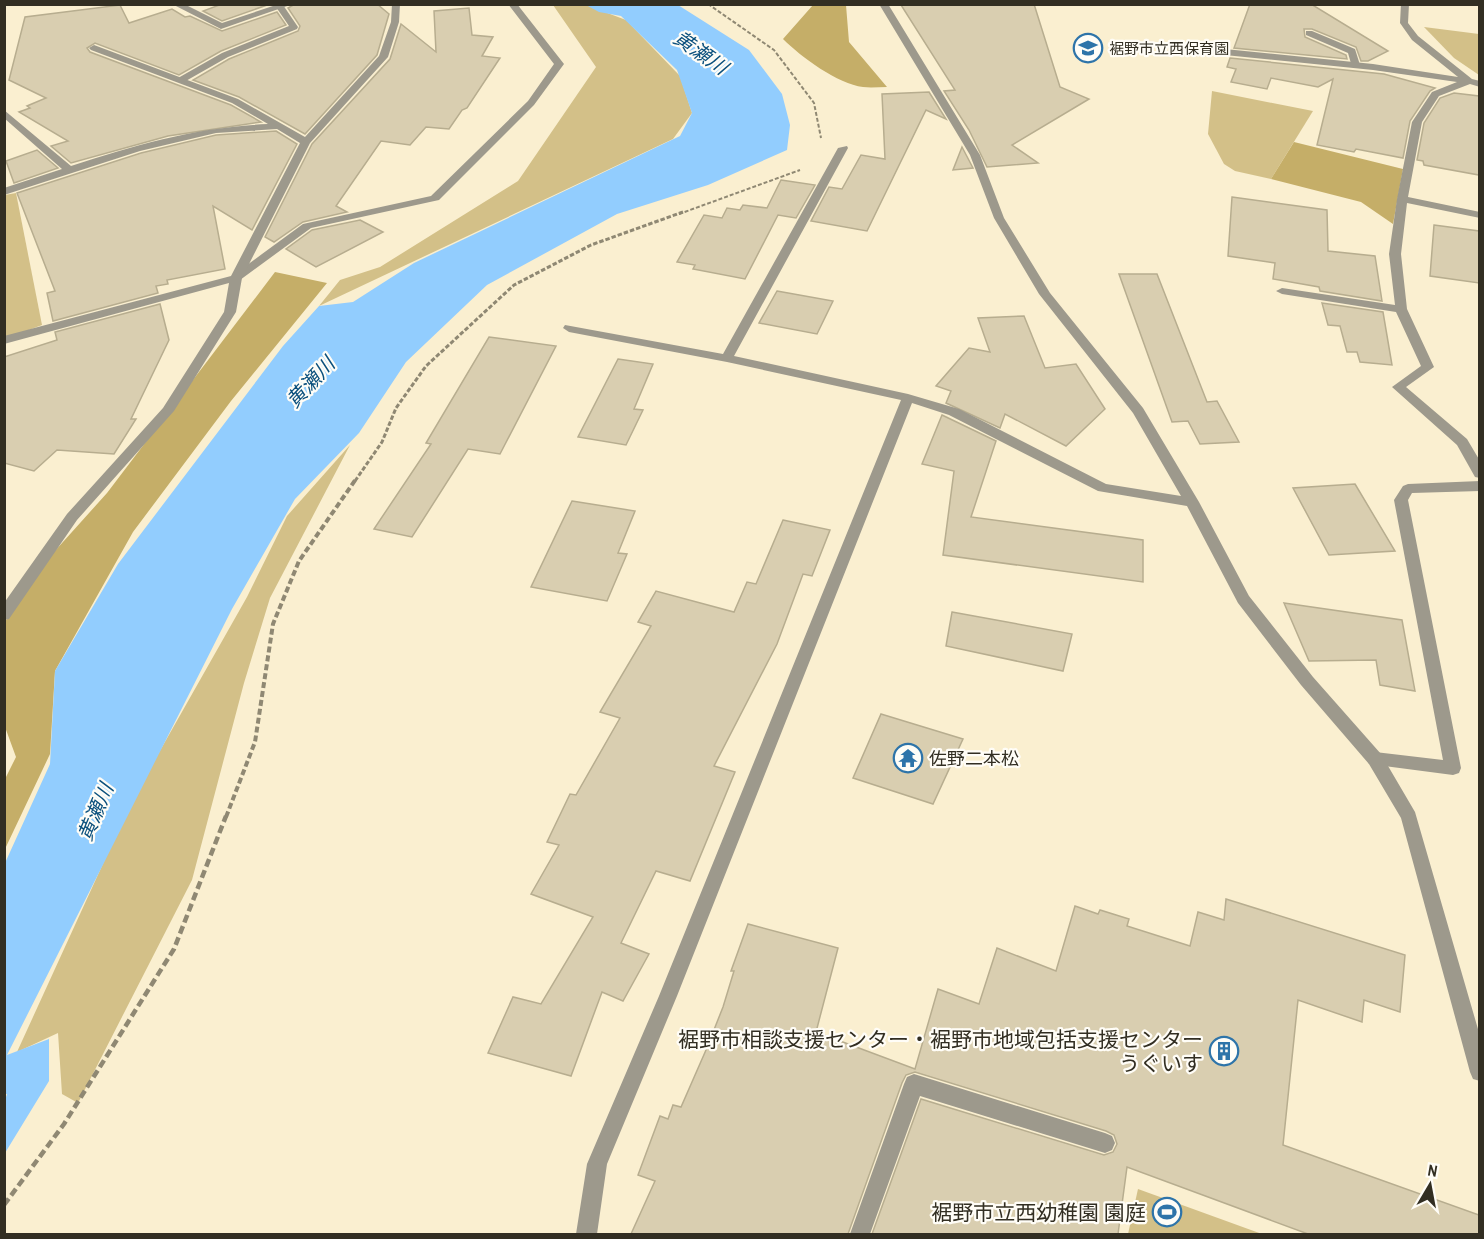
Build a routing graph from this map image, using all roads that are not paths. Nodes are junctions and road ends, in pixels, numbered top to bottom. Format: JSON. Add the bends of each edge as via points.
{"nodes":[{"id":1,"x":176,"y":4,"type":"edge"},
{"id":2,"x":396,"y":4,"type":"edge"},
{"id":3,"x":512,"y":4,"type":"edge"},
{"id":4,"x":883,"y":4,"type":"edge"},
{"id":5,"x":1405,"y":4,"type":"edge"},
{"id":6,"x":285,"y":6,"type":"edge"},
{"id":7,"x":294,"y":27,"type":"junction"},
{"id":8,"x":1309,"y":33,"type":"dead end"},
{"id":9,"x":303,"y":35,"type":"dead end"},
{"id":10,"x":94,"y":48,"type":"dead end"},
{"id":11,"x":1185,"y":48,"type":"dead end"},
{"id":12,"x":1355,"y":65,"type":"junction"},
{"id":13,"x":181,"y":80,"type":"junction"},
{"id":14,"x":1474,"y":82,"type":"edge"},
{"id":15,"x":4,"y":113,"type":"edge"},
{"id":16,"x":280,"y":126,"type":"junction"},
{"id":17,"x":306,"y":142,"type":"junction"},
{"id":18,"x":843,"y":148,"type":"dead end"},
{"id":19,"x":70,"y":170,"type":"junction"},
{"id":20,"x":4,"y":192,"type":"edge"},
{"id":21,"x":1402,"y":199,"type":"junction"},
{"id":22,"x":1479,"y":215,"type":"edge"},
{"id":23,"x":236,"y":278,"type":"junction"},
{"id":24,"x":1282,"y":291,"type":"dead end"},
{"id":25,"x":1401,"y":309,"type":"junction"},
{"id":26,"x":569,"y":328,"type":"dead end"},
{"id":27,"x":4,"y":340,"type":"edge"},
{"id":28,"x":727,"y":358,"type":"junction"},
{"id":29,"x":908,"y":398,"type":"junction"},
{"id":30,"x":1479,"y":474,"type":"edge"},
{"id":31,"x":1479,"y":486,"type":"edge"},
{"id":32,"x":1192,"y":502,"type":"junction"},
{"id":33,"x":4,"y":615,"type":"edge"},
{"id":34,"x":1375,"y":759,"type":"junction"},
{"id":35,"x":1471,"y":1009,"type":"edge"},
{"id":36,"x":1479,"y":1072,"type":"edge"},
{"id":37,"x":1105,"y":1143,"type":"dead end"},
{"id":38,"x":586,"y":1234,"type":"edge"},
{"id":39,"x":860,"y":1234,"type":"edge"}],
"edges":[{"from":1,"to":6,"type":"street","via":[[221,26]]},
{"from":2,"to":17,"type":"street","via":[[395,22],[383,57]]},
{"from":3,"to":23,"type":"street","via":[[559,64],[531,103],[499,135],[435,198],[308,226]]},
{"from":4,"to":32,"type":"street","via":[[975,155],[999,218],[1045,294],[1138,411]]},
{"from":5,"to":14,"type":"street","via":[[1404,23],[1415,38]]},
{"from":6,"to":7,"type":"street"},
{"from":7,"to":9,"type":"street"},
{"from":7,"to":13,"type":"street","via":[[225,55]]},
{"from":8,"to":12,"type":"street","via":[[1352,51]]},
{"from":10,"to":13,"type":"street"},
{"from":11,"to":12,"type":"street"},
{"from":12,"to":14,"type":"street"},
{"from":13,"to":16,"type":"street","via":[[236,101]]},
{"from":14,"to":21,"type":"street","via":[[1436,94],[1417,122]]},
{"from":15,"to":19,"type":"street"},
{"from":16,"to":17,"type":"street"},
{"from":16,"to":19,"type":"street","via":[[217,130]]},
{"from":17,"to":23,"type":"street"},
{"from":18,"to":28,"type":"street"},
{"from":19,"to":20,"type":"street"},
{"from":21,"to":22,"type":"street"},
{"from":21,"to":25,"type":"street","via":[[1395,254]]},
{"from":23,"to":27,"type":"street"},
{"from":23,"to":33,"type":"street","via":[[230,312],[168,411],[72,517]]},
{"from":24,"to":25,"type":"street"},
{"from":25,"to":30,"type":"street","via":[[1428,367],[1398,387],[1462,442]]},
{"from":26,"to":28,"type":"street"},
{"from":28,"to":29,"type":"street"},
{"from":29,"to":32,"type":"street","via":[[954,412],[1103,488]]},
{"from":29,"to":38,"type":"street","via":[[597,1164]]},
{"from":31,"to":34,"type":"street","via":[[1408,489],[1401,500],[1453,768]]},
{"from":32,"to":34,"type":"street","via":[[1243,599]]},
{"from":34,"to":35,"type":"street","via":[[1409,817]]},
{"from":35,"to":36,"type":"street"},
{"from":37,"to":39,"type":"street","via":[[914,1084]]}]}
